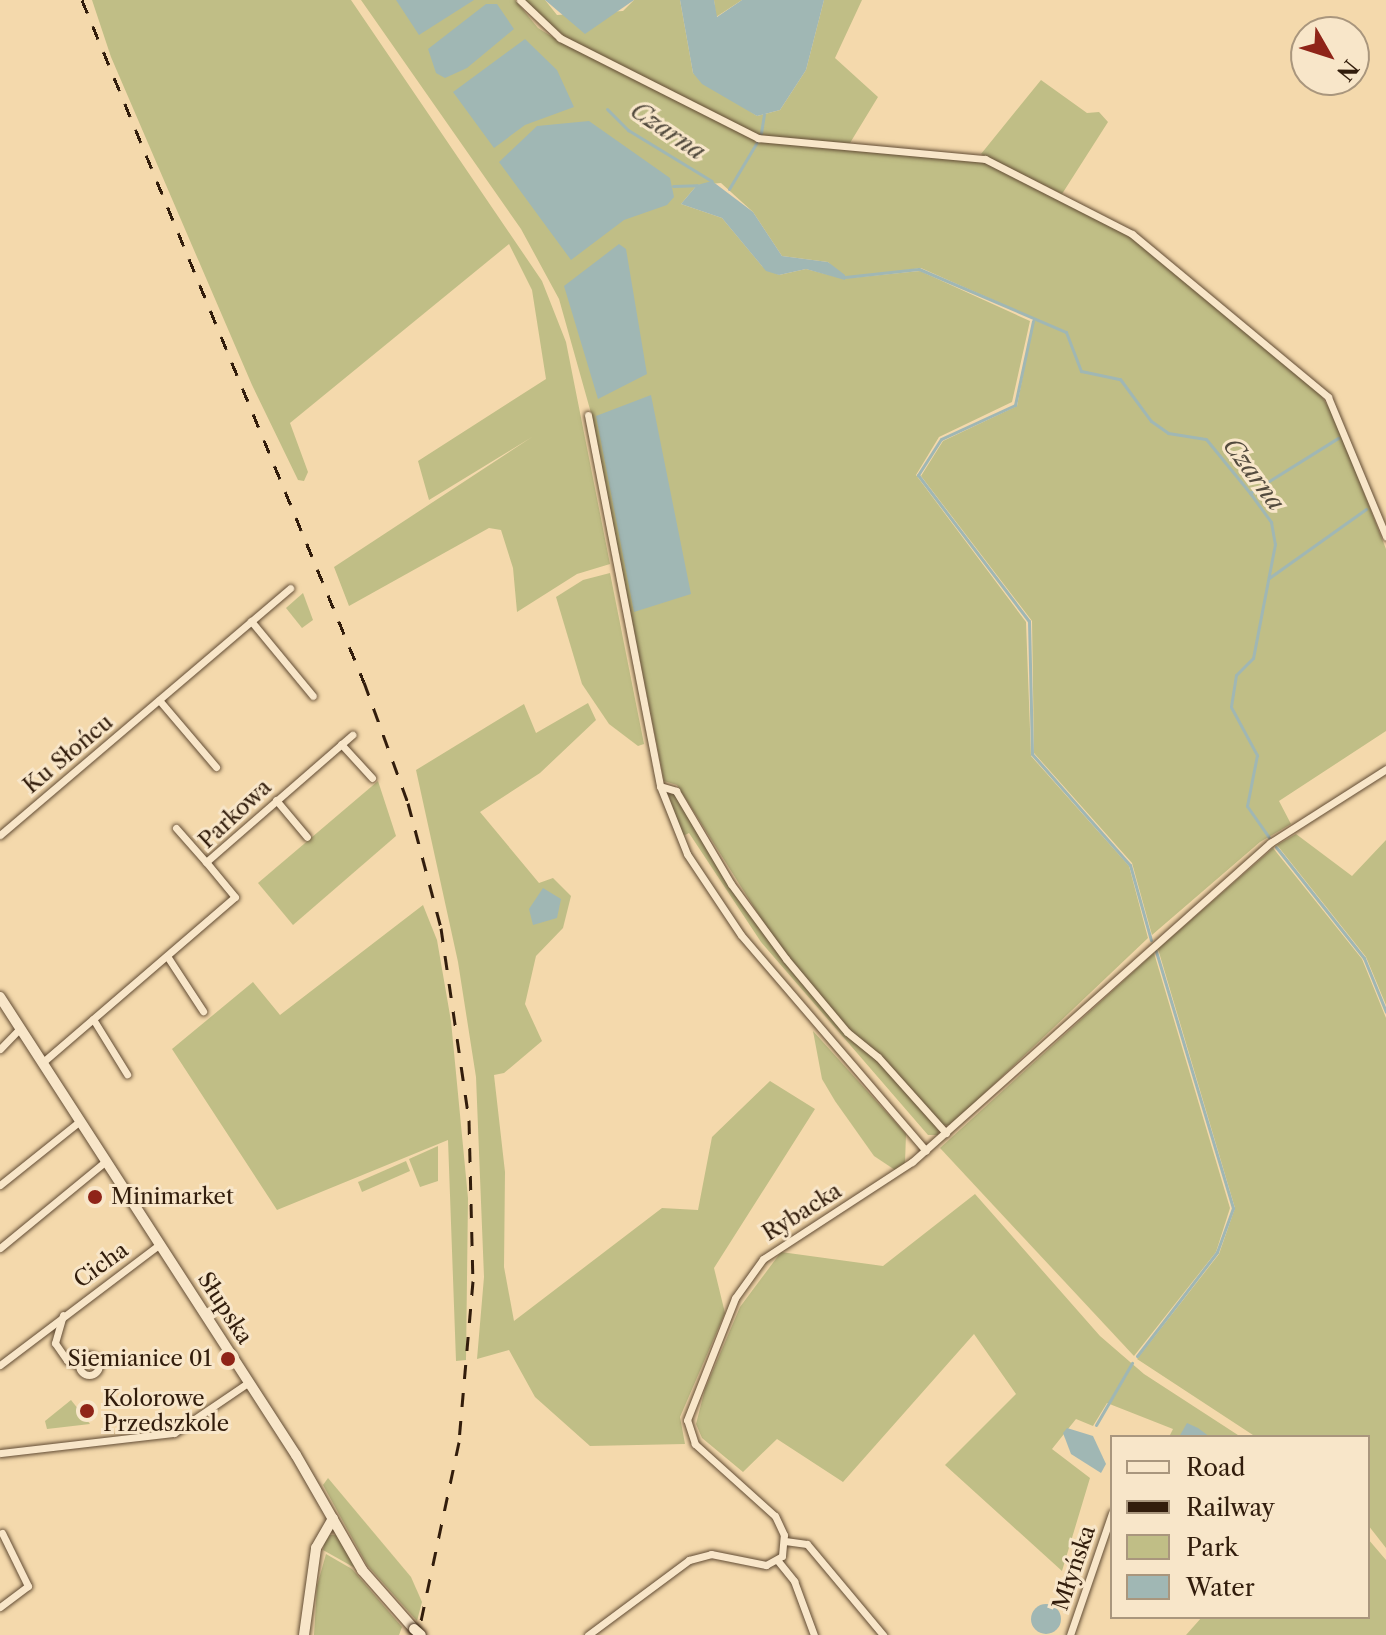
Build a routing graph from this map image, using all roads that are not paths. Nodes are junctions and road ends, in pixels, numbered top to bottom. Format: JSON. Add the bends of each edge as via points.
{"nodes":[{"id":1,"x":520,"y":0,"type":"edge"},
{"id":2,"x":588,"y":415,"type":"dead end"},
{"id":3,"x":1386,"y":536,"type":"edge"},
{"id":4,"x":290,"y":588,"type":"dead end"},
{"id":5,"x":251,"y":621,"type":"junction"},
{"id":6,"x":313,"y":696,"type":"dead end"},
{"id":7,"x":159,"y":700,"type":"junction"},
{"id":8,"x":352,"y":735,"type":"dead end"},
{"id":9,"x":341,"y":744,"type":"junction"},
{"id":10,"x":216,"y":767,"type":"dead end"},
{"id":11,"x":1386,"y":769,"type":"edge"},
{"id":12,"x":372,"y":778,"type":"dead end"},
{"id":13,"x":660,"y":786,"type":"junction"},
{"id":14,"x":276,"y":800,"type":"junction"},
{"id":15,"x":176,"y":828,"type":"dead end"},
{"id":16,"x":0,"y":835,"type":"edge"},
{"id":17,"x":307,"y":837,"type":"dead end"},
{"id":18,"x":206,"y":862,"type":"junction"},
{"id":19,"x":167,"y":956,"type":"junction"},
{"id":20,"x":0,"y":997,"type":"edge"},
{"id":21,"x":203,"y":1011,"type":"dead end"},
{"id":22,"x":93,"y":1019,"type":"junction"},
{"id":23,"x":20,"y":1028,"type":"junction"},
{"id":24,"x":0,"y":1049,"type":"edge"},
{"id":25,"x":43,"y":1062,"type":"junction"},
{"id":26,"x":127,"y":1074,"type":"dead end"},
{"id":27,"x":80,"y":1121,"type":"junction"},
{"id":28,"x":946,"y":1133,"type":"junction"},
{"id":29,"x":926,"y":1151,"type":"junction"},
{"id":30,"x":106,"y":1161,"type":"junction"},
{"id":31,"x":0,"y":1185,"type":"edge"},
{"id":32,"x":160,"y":1244,"type":"junction"},
{"id":33,"x":0,"y":1248,"type":"edge"},
{"id":34,"x":63,"y":1315,"type":"junction"},
{"id":35,"x":0,"y":1365,"type":"edge"},
{"id":36,"x":79,"y":1365,"type":"dead end"},
{"id":37,"x":249,"y":1382,"type":"junction"},
{"id":38,"x":0,"y":1453,"type":"edge"},
{"id":39,"x":333,"y":1519,"type":"junction"},
{"id":40,"x":1110,"y":1519,"type":"edge"},
{"id":41,"x":2,"y":1533,"type":"dead end"},
{"id":42,"x":785,"y":1541,"type":"junction"},
{"id":43,"x":778,"y":1561,"type":"junction"},
{"id":44,"x":0,"y":1607,"type":"edge"},
{"id":45,"x":418,"y":1632,"type":"edge"},
{"id":46,"x":304,"y":1635,"type":"edge"},
{"id":47,"x":588,"y":1635,"type":"edge"},
{"id":48,"x":814,"y":1635,"type":"edge"},
{"id":49,"x":883,"y":1635,"type":"edge"},
{"id":50,"x":1070,"y":1635,"type":"edge"}],
"edges":[{"from":1,"to":3,"type":"street","via":[[560,38],[758,138],[985,159],[1132,234],[1328,397]]},
{"from":2,"to":13,"type":"street"},
{"from":4,"to":5,"type":"street","name":"Ku Słońcu"},
{"from":5,"to":6,"type":"street"},
{"from":5,"to":7,"type":"street","name":"Ku Słońcu"},
{"from":7,"to":10,"type":"street"},
{"from":7,"to":16,"type":"street","name":"Ku Słońcu"},
{"from":8,"to":9,"type":"street","name":"Parkowa"},
{"from":9,"to":12,"type":"street"},
{"from":9,"to":14,"type":"street","name":"Parkowa"},
{"from":11,"to":28,"type":"street","via":[[1270,843]]},
{"from":13,"to":28,"type":"street","via":[[676,791],[731,884],[786,959],[847,1032],[878,1057]]},
{"from":13,"to":29,"type":"street","via":[[687,854],[741,935]]},
{"from":14,"to":17,"type":"street"},
{"from":14,"to":18,"type":"street","name":"Parkowa"},
{"from":15,"to":18,"type":"street"},
{"from":18,"to":19,"type":"street","name":"Parkowa","via":[[235,897]]},
{"from":19,"to":21,"type":"street"},
{"from":19,"to":22,"type":"street","name":"Parkowa"},
{"from":20,"to":23,"type":"main road","name":"Słupska"},
{"from":22,"to":25,"type":"street","name":"Parkowa"},
{"from":22,"to":26,"type":"street"},
{"from":23,"to":24,"type":"street"},
{"from":23,"to":25,"type":"main road","name":"Słupska"},
{"from":25,"to":27,"type":"main road","name":"Słupska"},
{"from":27,"to":30,"type":"main road","name":"Słupska"},
{"from":27,"to":31,"type":"street"},
{"from":28,"to":29,"type":"street"},
{"from":29,"to":42,"type":"street","name":"Rybacka","via":[[763,1259],[735,1298],[694,1394],[687,1420],[692,1439],[765,1504]]},
{"from":30,"to":32,"type":"main road","name":"Słupska"},
{"from":30,"to":33,"type":"street"},
{"from":32,"to":34,"type":"street","name":"Cicha"},
{"from":32,"to":37,"type":"main road","name":"Słupska"},
{"from":34,"to":35,"type":"street","name":"Cicha"},
{"from":34,"to":36,"type":"street","name":"Cicha","via":[[55,1343],[67,1360]]},
{"from":37,"to":38,"type":"street","via":[[174,1433]]},
{"from":37,"to":39,"type":"main road","name":"Słupska"},
{"from":39,"to":45,"type":"main road","name":"Słupska","via":[[368,1579]]},
{"from":39,"to":46,"type":"main road","via":[[324,1527],[314,1556]]},
{"from":40,"to":50,"type":"street","name":"Młyńska"},
{"from":41,"to":44,"type":"street","via":[[28,1586]]},
{"from":42,"to":43,"type":"street"},
{"from":42,"to":49,"type":"street","via":[[807,1544]]},
{"from":43,"to":47,"type":"street","via":[[766,1565],[711,1554],[689,1560]]},
{"from":43,"to":48,"type":"street","via":[[794,1581]]}]}
